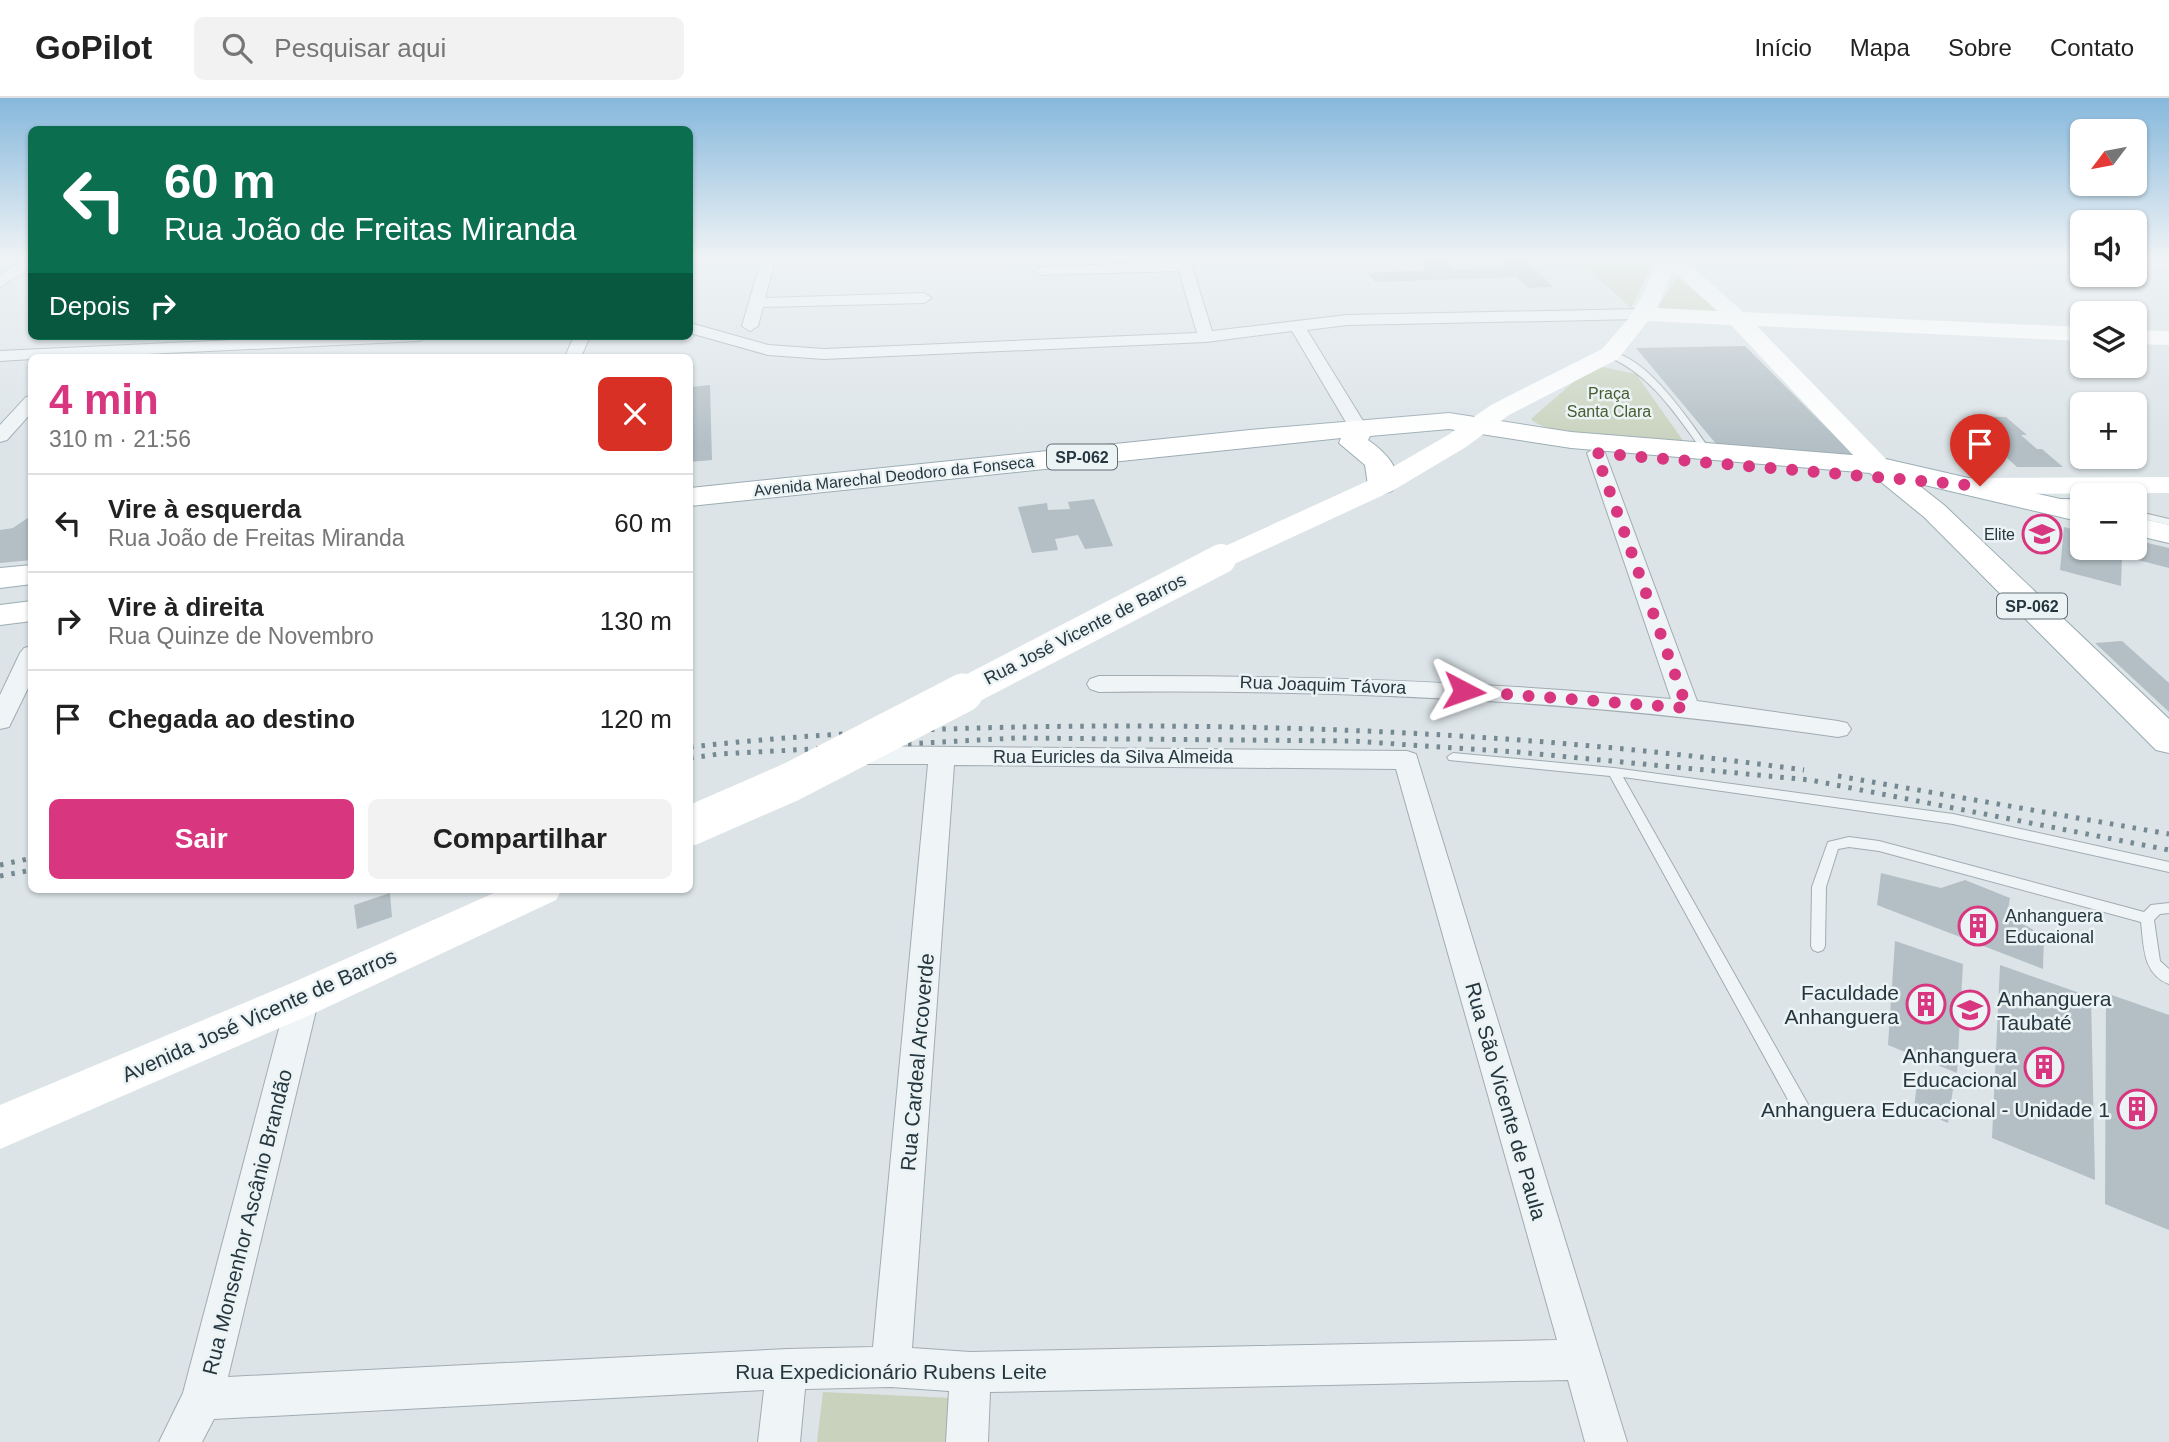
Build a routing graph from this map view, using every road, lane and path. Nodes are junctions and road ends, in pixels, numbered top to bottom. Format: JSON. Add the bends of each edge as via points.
{"nodes":[{"id":1,"x":752,"y":320,"type":"edge"},
{"id":2,"x":1200,"y":320,"type":"edge"},
{"id":3,"x":1361,"y":320,"type":"edge"},
{"id":4,"x":1637,"y":320,"type":"edge"},
{"id":5,"x":1739,"y":320,"type":"edge"},
{"id":6,"x":1774,"y":320,"type":"edge"},
{"id":7,"x":1296,"y":325,"type":"junction"},
{"id":8,"x":750,"y":326,"type":"dead end"},
{"id":9,"x":693,"y":328,"type":"edge"},
{"id":10,"x":2070,"y":333,"type":"edge"},
{"id":11,"x":1206,"y":337,"type":"junction"},
{"id":12,"x":2147,"y":337,"type":"edge"},
{"id":13,"x":2169,"y":338,"type":"edge"},
{"id":14,"x":90,"y":340,"type":"edge"},
{"id":15,"x":345,"y":340,"type":"edge"},
{"id":16,"x":240,"y":346,"type":"edge"},
{"id":17,"x":74,"y":354,"type":"edge"},
{"id":18,"x":1610,"y":354,"type":"junction"},
{"id":19,"x":28,"y":355,"type":"edge"},
{"id":20,"x":0,"y":356,"type":"edge"},
{"id":21,"x":28,"y":405,"type":"edge"},
{"id":22,"x":1466,"y":433,"type":"junction"},
{"id":23,"x":0,"y":436,"type":"edge"},
{"id":24,"x":1356,"y":436,"type":"junction"},
{"id":25,"x":1707,"y":451,"type":"junction"},
{"id":26,"x":1596,"y":453,"type":"junction"},
{"id":27,"x":1883,"y":471,"type":"junction"},
{"id":28,"x":1382,"y":485,"type":"junction"},
{"id":29,"x":2169,"y":485,"type":"edge"},
{"id":30,"x":1972,"y":486,"type":"junction"},
{"id":31,"x":693,"y":497,"type":"edge"},
{"id":32,"x":2070,"y":502,"type":"edge"},
{"id":33,"x":2042,"y":503,"type":"junction"},
{"id":34,"x":2070,"y":510,"type":"edge"},
{"id":35,"x":693,"y":512,"type":"edge"},
{"id":36,"x":2147,"y":517,"type":"edge"},
{"id":37,"x":2169,"y":522,"type":"edge"},
{"id":38,"x":2147,"y":529,"type":"edge"},
{"id":39,"x":2169,"y":534,"type":"edge"},
{"id":40,"x":28,"y":575,"type":"edge"},
{"id":41,"x":0,"y":578,"type":"edge"},
{"id":42,"x":28,"y":612,"type":"edge"},
{"id":43,"x":0,"y":615,"type":"edge"},
{"id":44,"x":28,"y":662,"type":"edge"},
{"id":45,"x":1099,"y":684,"type":"dead end"},
{"id":46,"x":1687,"y":708,"type":"junction"},
{"id":47,"x":0,"y":721,"type":"edge"},
{"id":48,"x":1838,"y":729,"type":"dead end"},
{"id":49,"x":2169,"y":741,"type":"edge"},
{"id":50,"x":818,"y":756,"type":"dead end"},
{"id":51,"x":942,"y":756,"type":"junction"},
{"id":52,"x":1453,"y":757,"type":"dead end"},
{"id":53,"x":1407,"y":760,"type":"joint"},
{"id":54,"x":1614,"y":772,"type":"junction"},
{"id":55,"x":693,"y":825,"type":"edge"},
{"id":56,"x":2169,"y":867,"type":"edge"},
{"id":57,"x":530,"y":894,"type":"edge"},
{"id":58,"x":2169,"y":908,"type":"edge"},
{"id":59,"x":2147,"y":918,"type":"junction"},
{"id":60,"x":1818,"y":946,"type":"dead end"},
{"id":61,"x":2169,"y":978,"type":"edge"},
{"id":62,"x":303,"y":998,"type":"junction"},
{"id":63,"x":1803,"y":1111,"type":"dead end"},
{"id":64,"x":0,"y":1127,"type":"edge"},
{"id":65,"x":1581,"y":1360,"type":"junction"},
{"id":66,"x":891,"y":1367,"type":"junction"},
{"id":67,"x":787,"y":1369,"type":"junction"},
{"id":68,"x":970,"y":1372,"type":"junction"},
{"id":69,"x":202,"y":1399,"type":"junction"},
{"id":70,"x":180,"y":1442,"type":"edge"},
{"id":71,"x":779,"y":1442,"type":"edge"},
{"id":72,"x":967,"y":1442,"type":"edge"},
{"id":73,"x":1606,"y":1442,"type":"edge"}],
"edges":[{"from":1,"to":8,"type":"street"},
{"from":2,"to":11,"type":"street"},
{"from":3,"to":7,"type":"street"},
{"from":4,"to":18,"type":"main road","via":[[1624,342]]},
{"from":5,"to":27,"type":"main road"},
{"from":6,"to":10,"type":"main road"},
{"from":7,"to":11,"type":"street"},
{"from":7,"to":24,"type":"street"},
{"from":9,"to":11,"type":"street","via":[[780,352],[813,354]]},
{"from":12,"to":13,"type":"main road"},
{"from":14,"to":17,"type":"street"},
{"from":15,"to":16,"type":"street"},
{"from":16,"to":17,"type":"street"},
{"from":18,"to":22,"type":"main road","name":"Rua José Vicente de Barros","via":[[1500,410]]},
{"from":18,"to":25,"type":"lane","via":[[1648,374]]},
{"from":19,"to":20,"type":"street"},
{"from":21,"to":23,"type":"street"},
{"from":22,"to":24,"type":"main road","name":"Avenida Marechal Deodoro da Fonseca","number":"SP-062"},
{"from":22,"to":25,"type":"main road","number":"SP-062"},
{"from":22,"to":26,"type":"main road","number":"SP-062"},
{"from":22,"to":28,"type":"main road","name":"Rua José Vicente de Barros"},
{"from":24,"to":28,"type":"main road","via":[[1381,465]]},
{"from":24,"to":31,"type":"main road","name":"Avenida Marechal Deodoro da Fonseca","number":"SP-062","via":[[1250,438]]},
{"from":24,"to":35,"type":"main road","name":"Avenida Marechal Deodoro da Fonseca","number":"SP-062"},
{"from":25,"to":27,"type":"main road","number":"SP-062"},
{"from":26,"to":27,"type":"main road","number":"SP-062"},
{"from":26,"to":46,"type":"street"},
{"from":27,"to":30,"type":"main road","number":"SP-062"},
{"from":27,"to":49,"type":"main road","number":"SP-062","via":[[1934,511]]},
{"from":28,"to":55,"type":"main road","name":"Rua José Vicente de Barros","bridge":true,"via":[[1221,559],[791,782]]},
{"from":29,"to":30,"type":"main road"},
{"from":30,"to":33,"type":"main road","number":"SP-062"},
{"from":32,"to":33,"type":"lane"},
{"from":33,"to":34,"type":"main road","number":"SP-062"},
{"from":36,"to":37,"type":"lane"},
{"from":38,"to":39,"type":"main road"},
{"from":40,"to":41,"type":"main road"},
{"from":42,"to":43,"type":"main road"},
{"from":44,"to":47,"type":"street"},
{"from":45,"to":46,"type":"street","name":"Rua Joaquim Távora","via":[[1246,682],[1436,689]]},
{"from":46,"to":48,"type":"street","name":"Rua Joaquim Távora"},
{"from":50,"to":51,"type":"street","name":"Rua Euricles da Silva Almeida"},
{"from":51,"to":53,"type":"street","name":"Rua Euricles da Silva Almeida"},
{"from":51,"to":66,"type":"street","name":"Rua Cardeal Arcoverde"},
{"from":52,"to":54,"type":"lane"},
{"from":53,"to":65,"type":"street","name":"Rua São Vicente de Paula"},
{"from":54,"to":56,"type":"lane","via":[[1953,819]]},
{"from":54,"to":63,"type":"lane"},
{"from":57,"to":62,"type":"main road","name":"Avenida José Vicente de Barros"},
{"from":58,"to":59,"type":"lane","via":[[2156,909]]},
{"from":59,"to":60,"type":"lane","via":[[1879,846],[1849,842],[1833,845],[1819,887]]},
{"from":59,"to":61,"type":"lane","via":[[2152,963]]},
{"from":62,"to":64,"type":"main road","name":"Avenida José Vicente de Barros"},
{"from":62,"to":69,"type":"street","name":"Rua Monsenhor Ascânio Brandão"},
{"from":65,"to":68,"type":"street","name":"Rua Expedicionário Rubens Leite"},
{"from":65,"to":73,"type":"street","name":"Rua São Vicente de Paula"},
{"from":66,"to":67,"type":"street","name":"Rua Expedicionário Rubens Leite"},
{"from":66,"to":68,"type":"street","name":"Rua Expedicionário Rubens Leite"},
{"from":67,"to":69,"type":"street","name":"Rua Expedicionário Rubens Leite"},
{"from":67,"to":71,"type":"street"},
{"from":68,"to":72,"type":"street"},
{"from":69,"to":70,"type":"street","name":"Rua Monsenhor Ascânio Brandão"}]}
